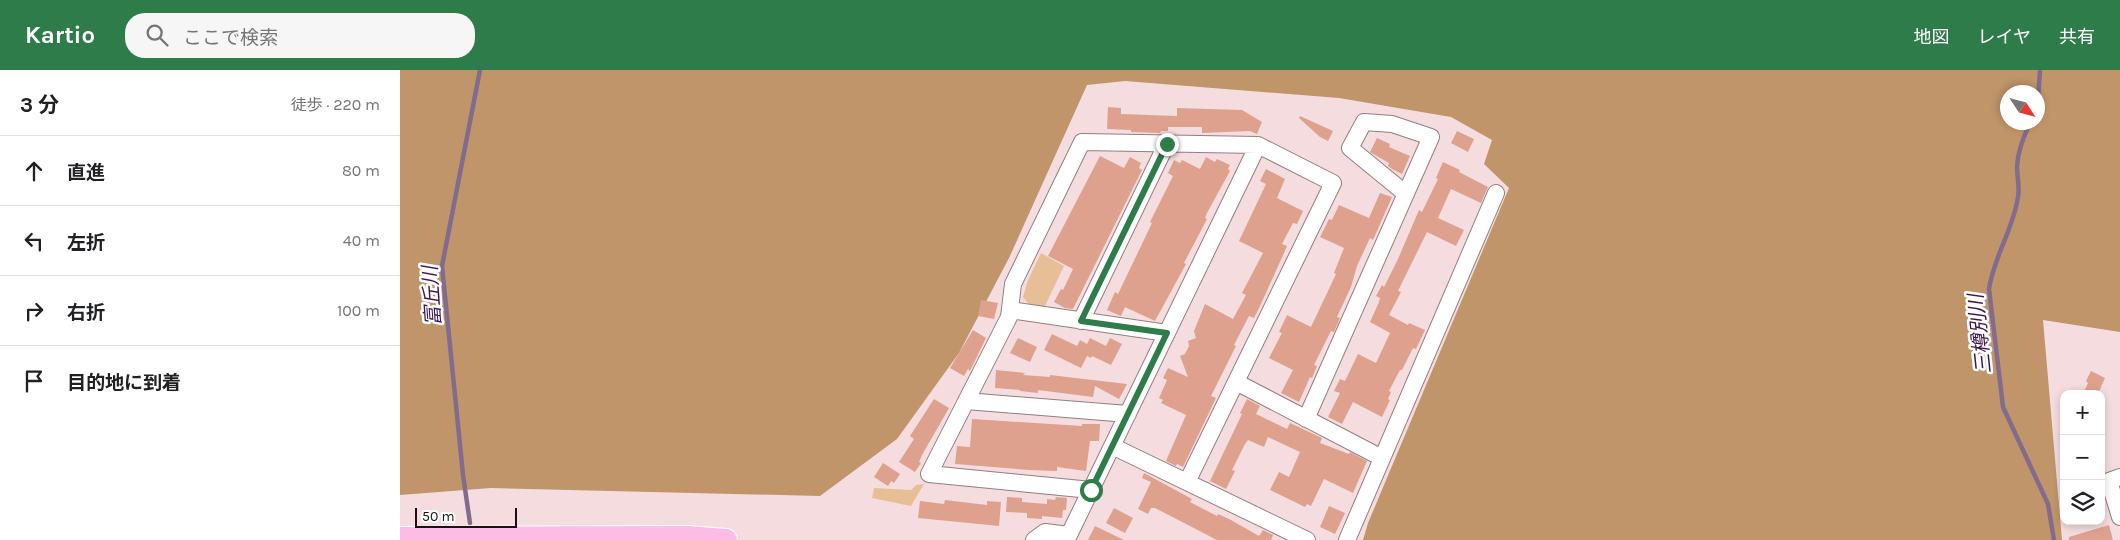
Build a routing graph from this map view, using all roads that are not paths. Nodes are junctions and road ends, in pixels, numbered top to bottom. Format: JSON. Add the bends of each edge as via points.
{"nodes":[{"id":1,"x":1167,"y":144,"type":"junction"},
{"id":2,"x":1258,"y":145,"type":"junction"},
{"id":3,"x":1496,"y":193,"type":"dead end"},
{"id":4,"x":1406,"y":194,"type":"junction"},
{"id":5,"x":1010,"y":310,"type":"junction"},
{"id":6,"x":1081,"y":321,"type":"junction"},
{"id":7,"x":1167,"y":333,"type":"junction"},
{"id":8,"x":1236,"y":382,"type":"junction"},
{"id":9,"x":966,"y":401,"type":"junction"},
{"id":10,"x":1128,"y":414,"type":"junction"},
{"id":11,"x":1306,"y":419,"type":"junction"},
{"id":12,"x":1112,"y":446,"type":"junction"},
{"id":13,"x":1382,"y":458,"type":"junction"},
{"id":14,"x":2120,"y":477,"type":"edge"},
{"id":15,"x":1187,"y":482,"type":"junction"},
{"id":16,"x":1091,"y":490,"type":"junction"},
{"id":17,"x":2120,"y":517,"type":"edge"},
{"id":18,"x":400,"y":538,"type":"edge"},
{"id":19,"x":726,"y":540,"type":"edge"},
{"id":20,"x":1034,"y":540,"type":"edge"},
{"id":21,"x":1307,"y":540,"type":"edge"},
{"id":22,"x":1347,"y":540,"type":"edge"}],
"edges":[{"from":1,"to":2,"type":"street"},
{"from":1,"to":5,"type":"street","via":[[1082,142],[1013,284]]},
{"from":1,"to":6,"type":"street"},
{"from":2,"to":7,"type":"street"},
{"from":2,"to":8,"type":"street","via":[[1333,183]]},
{"from":3,"to":13,"type":"street"},
{"from":4,"to":4,"type":"street","via":[[1431,137],[1392,124],[1364,122],[1350,148]]},
{"from":4,"to":11,"type":"street"},
{"from":5,"to":6,"type":"street"},
{"from":5,"to":9,"type":"street"},
{"from":6,"to":7,"type":"street"},
{"from":7,"to":10,"type":"street"},
{"from":8,"to":11,"type":"street"},
{"from":8,"to":15,"type":"street"},
{"from":9,"to":10,"type":"street"},
{"from":9,"to":16,"type":"street","via":[[928,474]]},
{"from":10,"to":12,"type":"street"},
{"from":11,"to":13,"type":"street"},
{"from":12,"to":15,"type":"street"},
{"from":12,"to":16,"type":"street"},
{"from":13,"to":22,"type":"street"},
{"from":14,"to":17,"type":"street","via":[[2109,481]]},
{"from":15,"to":21,"type":"street"},
{"from":16,"to":20,"type":"street","via":[[1069,535],[1045,532]]},
{"from":18,"to":19,"type":"highway","via":[[687,537]]}]}
